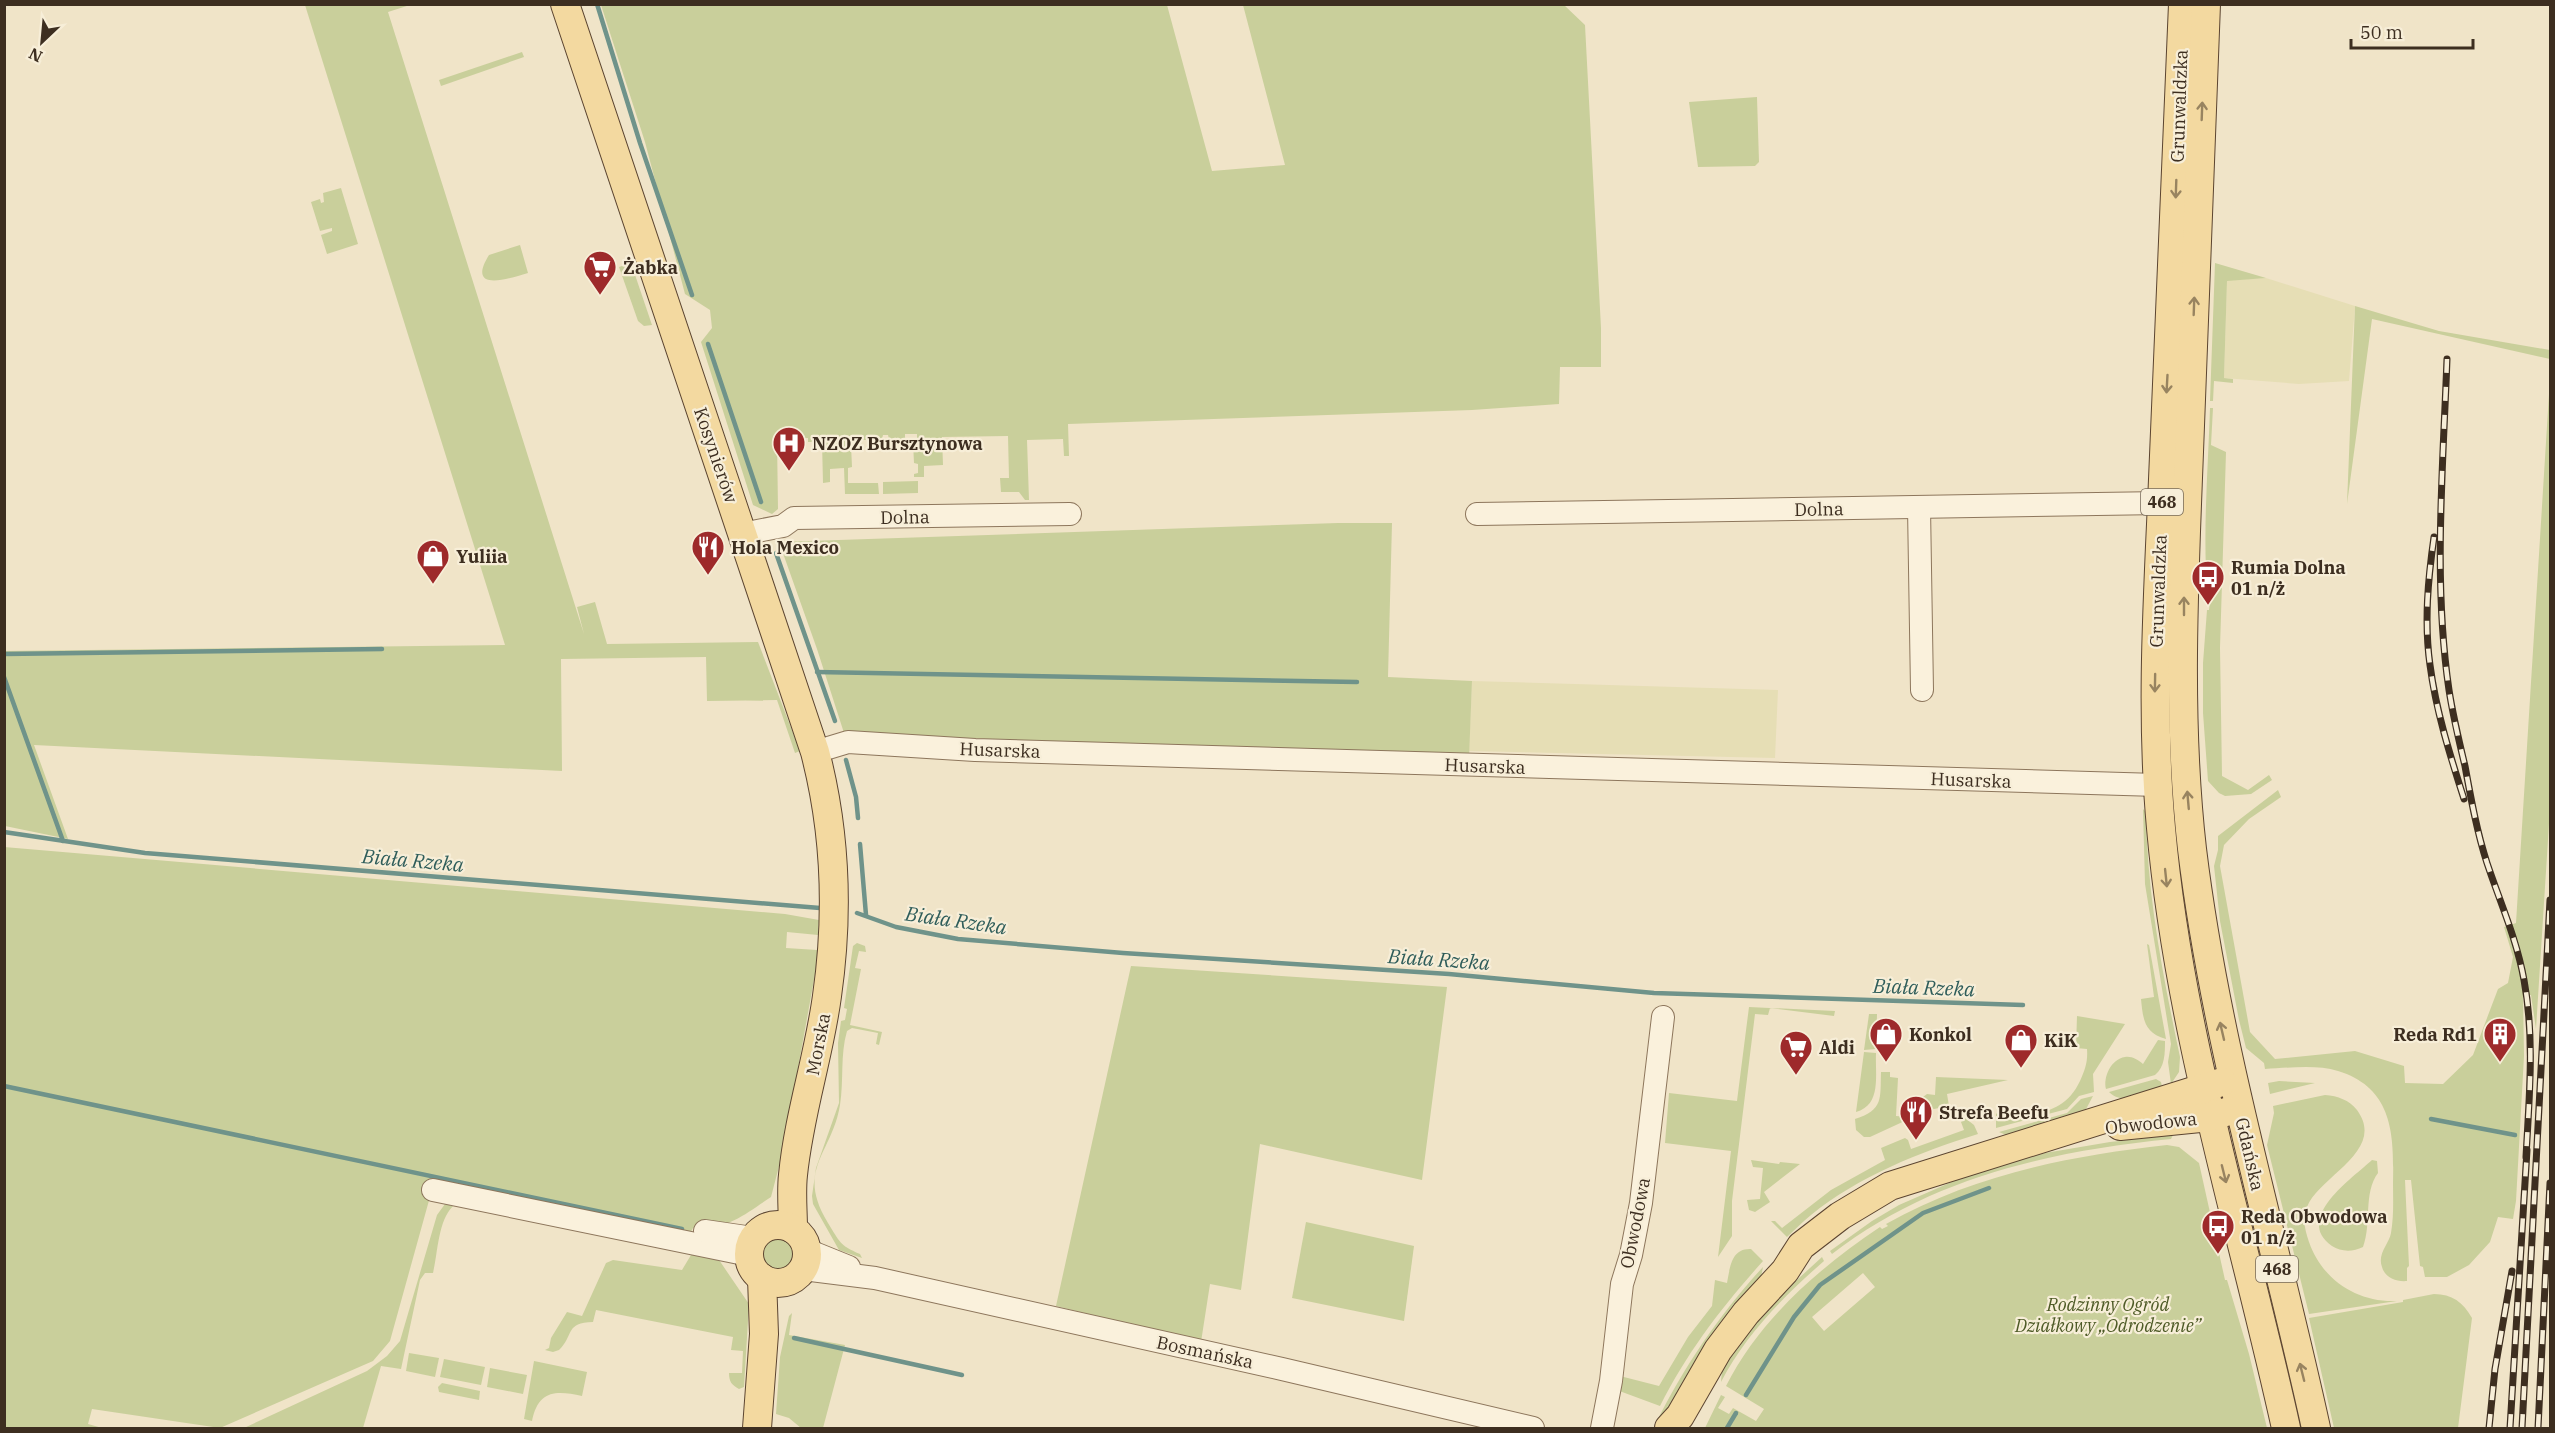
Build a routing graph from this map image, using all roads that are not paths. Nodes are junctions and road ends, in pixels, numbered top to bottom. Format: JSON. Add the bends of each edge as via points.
{"nodes":[{"id":1,"x":565,"y":4,"type":"edge"},
{"id":2,"x":2183,"y":4,"type":"edge"},
{"id":3,"x":2206,"y":4,"type":"edge"},
{"id":4,"x":2162,"y":503,"type":"junction"},
{"id":5,"x":1919,"y":507,"type":"junction"},
{"id":6,"x":1070,"y":514,"type":"dead end"},
{"id":7,"x":1477,"y":514,"type":"dead end"},
{"id":8,"x":742,"y":534,"type":"junction"},
{"id":9,"x":1922,"y":690,"type":"dead end"},
{"id":10,"x":815,"y":752,"type":"junction"},
{"id":11,"x":2157,"y":785,"type":"junction"},
{"id":12,"x":836,"y":912,"type":"joint"},
{"id":13,"x":2212,"y":983,"type":"joint"},
{"id":14,"x":2184,"y":997,"type":"joint"},
{"id":15,"x":1663,"y":1017,"type":"dead end"},
{"id":16,"x":2233,"y":1079,"type":"junction"},
{"id":17,"x":2204,"y":1087,"type":"junction"},
{"id":18,"x":2240,"y":1108,"type":"junction"},
{"id":19,"x":2210,"y":1117,"type":"junction"},
{"id":20,"x":2062,"y":1133,"type":"junction"},
{"id":21,"x":433,"y":1190,"type":"dead end"},
{"id":22,"x":778,"y":1254,"type":"junction"},
{"id":23,"x":1676,"y":1424,"type":"edge"},
{"id":24,"x":757,"y":1428,"type":"edge"},
{"id":25,"x":1533,"y":1428,"type":"edge"},
{"id":26,"x":1602,"y":1428,"type":"edge"},
{"id":27,"x":2286,"y":1428,"type":"edge"},
{"id":28,"x":2316,"y":1428,"type":"edge"}],
"edges":[{"from":1,"to":8,"type":"main road","name":"Kosynierów"},
{"from":2,"to":4,"type":"main road","name":"Grunwaldzka","number":"468","one_way":true},
{"from":13,"to":3,"type":"main road","name":"Grunwaldzka","number":"468","one_way":true,"via":[[2192,848],[2184,715],[2185,550]]},
{"from":4,"to":5,"type":"street","name":"Dolna"},
{"from":4,"to":11,"type":"main road","name":"Grunwaldzka","number":"468","one_way":true,"via":[[2155,666]]},
{"from":5,"to":7,"type":"street","name":"Dolna"},
{"from":5,"to":9,"type":"street"},
{"from":6,"to":8,"type":"street","name":"Dolna","via":[[794,518],[783,526]]},
{"from":8,"to":10,"type":"main road","name":"Kosynierów"},
{"from":10,"to":11,"type":"street","name":"Husarska","via":[[848,742],[975,750]]},
{"from":10,"to":12,"type":"main road","name":"Kosynierów","via":[[832,835]]},
{"from":11,"to":14,"type":"main road","name":"Grunwaldzka","number":"468","one_way":true,"via":[[2169,910]]},
{"from":12,"to":22,"type":"main road","name":"Morska","via":[[827,998]]},
{"from":16,"to":13,"type":"main road","name":"Gdańska","number":"468","one_way":true},
{"from":14,"to":17,"type":"main road","name":"Gdańska","number":"468"},
{"from":15,"to":26,"type":"street","name":"Obwodowa","via":[[1641,1203],[1622,1284]]},
{"from":16,"to":17,"type":"main road","name":"Obwodowa"},
{"from":16,"to":18,"type":"main road","name":"Gdańska","number":"468"},
{"from":17,"to":19,"type":"main road","name":"Gdańska","number":"468"},
{"from":17,"to":20,"type":"main road","name":"Obwodowa"},
{"from":18,"to":19,"type":"main road","name":"Obwodowa"},
{"from":28,"to":18,"type":"main road","name":"Gdańska","number":"468","one_way":true},
{"from":19,"to":20,"type":"main road","name":"Obwodowa"},
{"from":19,"to":27,"type":"main road","name":"Gdańska","number":"468","one_way":true},
{"from":20,"to":23,"type":"main road","name":"Obwodowa","via":[[1890,1186],[1840,1216],[1801,1246],[1785,1271],[1746,1313],[1718,1350]]},
{"from":21,"to":22,"type":"street","name":"Bosmańska","via":[[647,1236],[698,1238]]},
{"from":22,"to":24,"type":"main road","name":"Morska","via":[[764,1334]]},
{"from":22,"to":25,"type":"street","name":"Bosmańska"}]}
